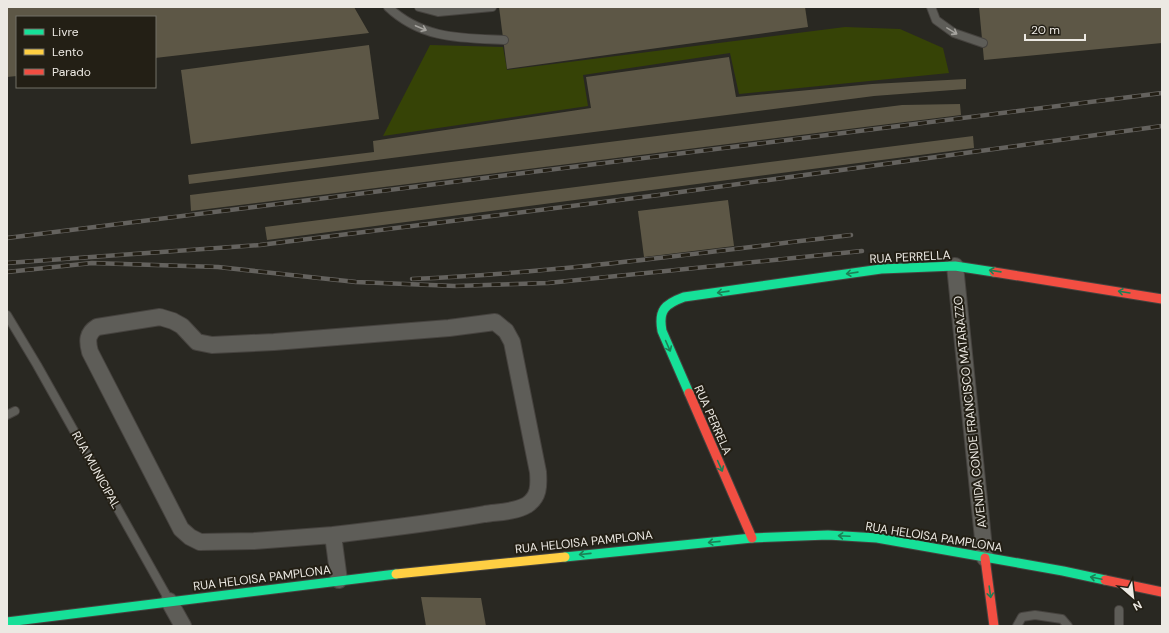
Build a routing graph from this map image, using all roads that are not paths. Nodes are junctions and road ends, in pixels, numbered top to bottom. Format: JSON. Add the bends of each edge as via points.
{"nodes":[{"id":1,"x":388,"y":7,"type":"edge"},
{"id":2,"x":419,"y":7,"type":"edge"},
{"id":3,"x":492,"y":7,"type":"edge"},
{"id":4,"x":931,"y":7,"type":"edge"},
{"id":5,"x":504,"y":40,"type":"dead end"},
{"id":6,"x":983,"y":42,"type":"dead end"},
{"id":7,"x":955,"y":266,"type":"junction"},
{"id":8,"x":1162,"y":299,"type":"edge"},
{"id":9,"x":663,"y":309,"type":"joint"},
{"id":10,"x":7,"y":315,"type":"edge"},
{"id":11,"x":15,"y":411,"type":"dead end"},
{"id":12,"x":7,"y":415,"type":"edge"},
{"id":13,"x":333,"y":535,"type":"junction"},
{"id":14,"x":752,"y":538,"type":"junction"},
{"id":15,"x":985,"y":558,"type":"junction"},
{"id":16,"x":339,"y":580,"type":"junction"},
{"id":17,"x":1162,"y":592,"type":"edge"},
{"id":18,"x":169,"y":601,"type":"junction"},
{"id":19,"x":1119,"y":610,"type":"dead end"},
{"id":20,"x":7,"y":622,"type":"edge"},
{"id":21,"x":183,"y":626,"type":"edge"},
{"id":22,"x":994,"y":626,"type":"edge"},
{"id":23,"x":1017,"y":626,"type":"edge"},
{"id":24,"x":1068,"y":626,"type":"edge"},
{"id":25,"x":1119,"y":626,"type":"edge"}],
"edges":[{"from":1,"to":5,"type":"lane","one_way":true,"via":[[399,17],[421,29],[443,36]]},
{"from":2,"to":3,"type":"lane","via":[[438,12]]},
{"from":4,"to":6,"type":"lane","one_way":true,"via":[[936,20],[954,33]]},
{"from":8,"to":7,"type":"street","name":"RUA PERRELLA","one_way":true},
{"from":7,"to":9,"type":"street","name":"RUA PERRELLA","one_way":true,"via":[[881,269],[684,297]]},
{"from":7,"to":15,"type":"street","name":"AVENIDA CONDE FRANCISCO MATARAZZO"},
{"from":9,"to":14,"type":"street","name":"RUA PERRELA","one_way":true,"via":[[660,323],[662,331]]},
{"from":10,"to":18,"type":"lane","name":"RUA MUNICIPAL"},
{"from":11,"to":12,"type":"lane"},
{"from":13,"to":13,"type":"street","via":[[200,542],[190,537],[181,529],[90,352],[90,332],[97,326],[160,317],[182,326],[197,342],[212,345],[282,342],[494,322],[506,331],[512,342],[538,472],[539,486],[536,496],[526,505],[514,509],[468,518]]},
{"from":13,"to":16,"type":"street"},
{"from":15,"to":14,"type":"street","name":"RUA HELOISA PAMPLONA","one_way":true,"via":[[877,538],[828,535]]},
{"from":14,"to":16,"type":"street","name":"RUA HELOISA PAMPLONA","one_way":true},
{"from":17,"to":15,"type":"street","name":"RUA HELOISA PAMPLONA","one_way":true},
{"from":15,"to":22,"type":"street","one_way":true},
{"from":16,"to":18,"type":"street","name":"RUA HELOISA PAMPLONA"},
{"from":18,"to":20,"type":"street","name":"RUA HELOISA PAMPLONA"},
{"from":18,"to":21,"type":"street","name":"RUA MUNICIPAL"},
{"from":19,"to":25,"type":"lane"},
{"from":23,"to":24,"type":"lane","via":[[1022,617],[1035,615],[1062,619]]}]}
